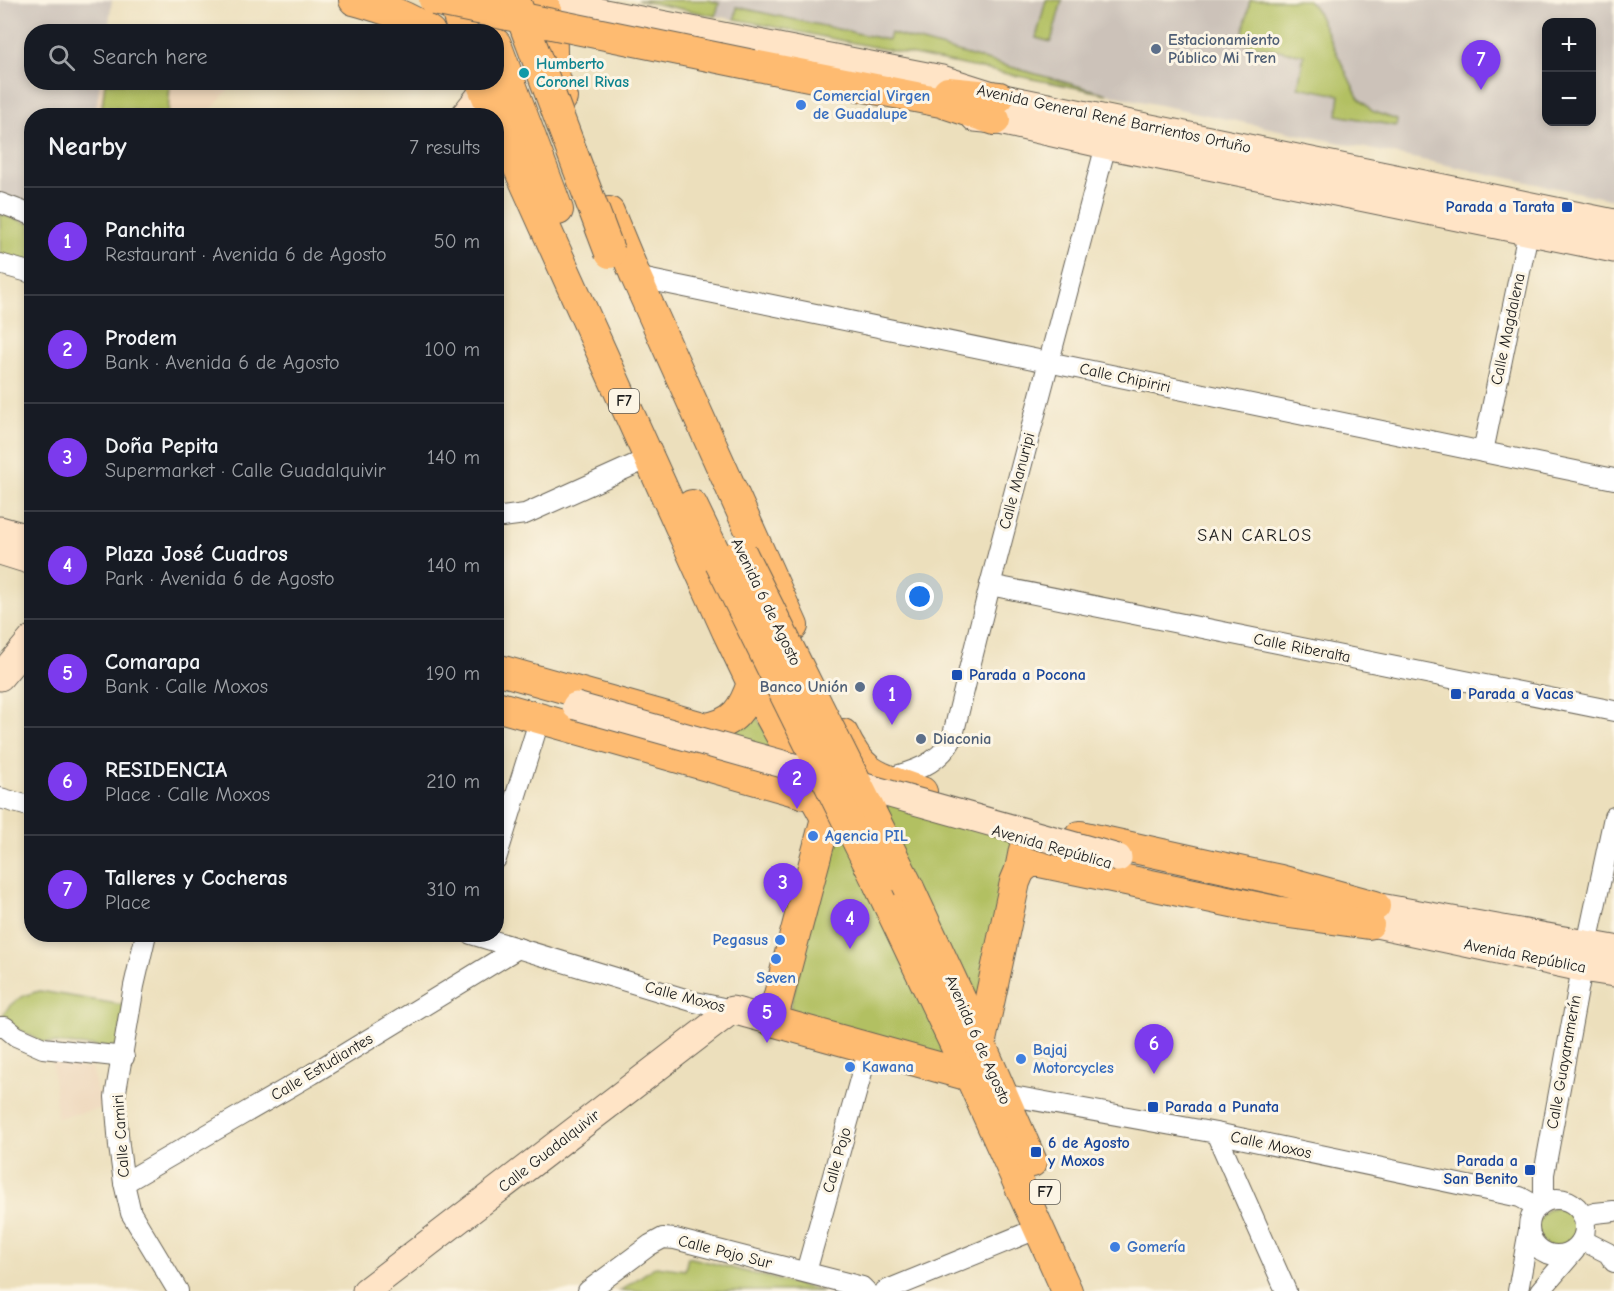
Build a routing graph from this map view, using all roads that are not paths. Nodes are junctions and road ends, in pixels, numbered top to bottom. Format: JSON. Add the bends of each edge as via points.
{"nodes":[{"id":1,"x":354,"y":0,"type":"edge"},
{"id":2,"x":434,"y":0,"type":"edge"},
{"id":3,"x":453,"y":0,"type":"edge"},
{"id":4,"x":473,"y":0,"type":"edge"},
{"id":5,"x":480,"y":0,"type":"edge"},
{"id":6,"x":515,"y":0,"type":"edge"},
{"id":7,"x":542,"y":0,"type":"edge"},
{"id":8,"x":419,"y":24,"type":"edge"},
{"id":9,"x":460,"y":24,"type":"edge"},
{"id":10,"x":489,"y":24,"type":"edge"},
{"id":11,"x":553,"y":39,"type":"junction"},
{"id":12,"x":753,"y":60,"type":"junction"},
{"id":13,"x":504,"y":65,"type":"edge"},
{"id":14,"x":487,"y":98,"type":"edge"},
{"id":15,"x":474,"y":108,"type":"edge"},
{"id":16,"x":997,"y":108,"type":"junction"},
{"id":17,"x":504,"y":136,"type":"edge"},
{"id":18,"x":1106,"y":145,"type":"junction"},
{"id":19,"x":0,"y":203,"type":"edge"},
{"id":20,"x":24,"y":212,"type":"edge"},
{"id":21,"x":1531,"y":219,"type":"junction"},
{"id":22,"x":1614,"y":224,"type":"edge"},
{"id":23,"x":1614,"y":249,"type":"edge"},
{"id":24,"x":0,"y":264,"type":"edge"},
{"id":25,"x":24,"y":271,"type":"edge"},
{"id":26,"x":636,"y":278,"type":"junction"},
{"id":27,"x":1048,"y":362,"type":"junction"},
{"id":28,"x":1483,"y":452,"type":"junction"},
{"id":29,"x":649,"y":458,"type":"junction"},
{"id":30,"x":1614,"y":479,"type":"edge"},
{"id":31,"x":504,"y":514,"type":"edge"},
{"id":32,"x":0,"y":530,"type":"edge"},
{"id":33,"x":24,"y":537,"type":"edge"},
{"id":34,"x":0,"y":551,"type":"edge"},
{"id":35,"x":24,"y":558,"type":"edge"},
{"id":36,"x":730,"y":558,"type":"junction"},
{"id":37,"x":990,"y":585,"type":"junction"},
{"id":38,"x":24,"y":648,"type":"edge"},
{"id":39,"x":504,"y":671,"type":"edge"},
{"id":40,"x":0,"y":677,"type":"edge"},
{"id":41,"x":752,"y":683,"type":"junction"},
{"id":42,"x":504,"y":685,"type":"edge"},
{"id":43,"x":504,"y":695,"type":"edge"},
{"id":44,"x":504,"y":708,"type":"edge"},
{"id":45,"x":575,"y":709,"type":"junction"},
{"id":46,"x":1614,"y":711,"type":"edge"},
{"id":47,"x":540,"y":717,"type":"junction"},
{"id":48,"x":852,"y":753,"type":"junction"},
{"id":49,"x":885,"y":779,"type":"junction"},
{"id":50,"x":0,"y":798,"type":"edge"},
{"id":51,"x":24,"y":805,"type":"edge"},
{"id":52,"x":819,"y":807,"type":"junction"},
{"id":53,"x":1614,"y":817,"type":"edge"},
{"id":54,"x":1024,"y":823,"type":"junction"},
{"id":55,"x":504,"y":833,"type":"edge"},
{"id":56,"x":1020,"y":870,"type":"junction"},
{"id":57,"x":1372,"y":915,"type":"junction"},
{"id":58,"x":144,"y":942,"type":"edge"},
{"id":59,"x":497,"y":942,"type":"edge"},
{"id":60,"x":518,"y":948,"type":"junction"},
{"id":61,"x":1614,"y":949,"type":"edge"},
{"id":62,"x":1584,"y":956,"type":"junction"},
{"id":63,"x":1614,"y":973,"type":"edge"},
{"id":64,"x":732,"y":1010,"type":"junction"},
{"id":65,"x":772,"y":1021,"type":"junction"},
{"id":66,"x":0,"y":1027,"type":"edge"},
{"id":67,"x":980,"y":1045,"type":"junction"},
{"id":68,"x":869,"y":1047,"type":"junction"},
{"id":69,"x":124,"y":1057,"type":"junction"},
{"id":70,"x":970,"y":1076,"type":"junction"},
{"id":71,"x":1001,"y":1094,"type":"junction"},
{"id":72,"x":1216,"y":1133,"type":"junction"},
{"id":73,"x":124,"y":1183,"type":"junction"},
{"id":74,"x":1541,"y":1204,"type":"junction"},
{"id":75,"x":1614,"y":1211,"type":"edge"},
{"id":76,"x":1584,"y":1216,"type":"junction"},
{"id":77,"x":1039,"y":1228,"type":"junction"},
{"id":78,"x":1529,"y":1230,"type":"junction"},
{"id":79,"x":1579,"y":1245,"type":"junction"},
{"id":80,"x":1614,"y":1262,"type":"edge"},
{"id":81,"x":806,"y":1272,"type":"junction"},
{"id":82,"x":178,"y":1291,"type":"edge"},
{"id":83,"x":366,"y":1291,"type":"edge"},
{"id":84,"x":588,"y":1291,"type":"edge"},
{"id":85,"x":866,"y":1291,"type":"edge"},
{"id":86,"x":885,"y":1291,"type":"edge"},
{"id":87,"x":1067,"y":1291,"type":"edge"},
{"id":88,"x":1089,"y":1291,"type":"edge"},
{"id":89,"x":1286,"y":1291,"type":"edge"},
{"id":90,"x":1518,"y":1291,"type":"edge"},
{"id":91,"x":1540,"y":1291,"type":"edge"}],
"edges":[{"from":1,"to":8,"type":"main road"},
{"from":2,"to":12,"type":"main road","bridge":true},
{"from":3,"to":9,"type":"main road"},
{"from":4,"to":11,"type":"main road","via":[[493,17]]},
{"from":4,"to":12,"type":"main road"},
{"from":5,"to":10,"type":"main road"},
{"from":6,"to":36,"type":"main road","name":"Avenida 6 de Agosto","bridge":true},
{"from":7,"to":11,"type":"main road","name":"Avenida 6 de Agosto"},
{"from":7,"to":16,"type":"main road","name":"Avenida General René Barrientos Ortuño","via":[[942,79]]},
{"from":11,"to":16,"type":"main road","name":"Avenida General René Barrientos Ortuño","via":[[937,115]]},
{"from":11,"to":26,"type":"main road","name":"Avenida 6 de Agosto","via":[[555,77]]},
{"from":12,"to":16,"type":"main road","via":[[943,91]]},
{"from":13,"to":36,"type":"main road","name":"Avenida 6 de Agosto","via":[[562,220],[674,467]]},
{"from":14,"to":15,"type":"main road"},
{"from":16,"to":18,"type":"main road","name":"Avenida General René Barrientos Ortuño"},
{"from":16,"to":21,"type":"main road","name":"Avenida General René Barrientos Ortuño"},
{"from":17,"to":29,"type":"main road","number":"F7"},
{"from":18,"to":21,"type":"main road","name":"Avenida General René Barrientos Ortuño"},
{"from":18,"to":27,"type":"street","name":"Calle Manuripi"},
{"from":19,"to":20,"type":"street"},
{"from":21,"to":22,"type":"main road","name":"Avenida General René Barrientos Ortuño"},
{"from":21,"to":23,"type":"main road","name":"Avenida General René Barrientos Ortuño"},
{"from":21,"to":28,"type":"street","name":"Calle Magdalena"},
{"from":24,"to":25,"type":"street"},
{"from":26,"to":27,"type":"street","name":"Calle Chipiriri"},
{"from":26,"to":48,"type":"main road","name":"Avenida 6 de Agosto"},
{"from":27,"to":28,"type":"street","name":"Calle Chipiriri"},
{"from":27,"to":37,"type":"street","name":"Calle Manuripi"},
{"from":28,"to":30,"type":"street","name":"Calle Chipiriri"},
{"from":29,"to":31,"type":"street","via":[[525,514]]},
{"from":29,"to":41,"type":"main road","number":"F7"},
{"from":32,"to":33,"type":"main road"},
{"from":34,"to":35,"type":"main road"},
{"from":36,"to":67,"type":"main road","name":"Avenida 6 de Agosto","bridge":true,"via":[[909,888]]},
{"from":36,"to":70,"type":"main road","name":"Avenida 6 de Agosto","bridge":true},
{"from":37,"to":46,"type":"street","name":"Calle Riberalta"},
{"from":37,"to":49,"type":"street","name":"Calle Manuripi","via":[[952,739],[935,760]]},
{"from":38,"to":40,"type":"main road"},
{"from":39,"to":41,"type":"main road","via":[[705,728],[720,726],[732,718],[741,709]]},
{"from":41,"to":52,"type":"main road"},
{"from":42,"to":45,"type":"main road","name":"Avenida República"},
{"from":43,"to":45,"type":"main road","name":"Avenida República"},
{"from":44,"to":47,"type":"main road"},
{"from":45,"to":57,"type":"main road","name":"Avenida República","bridge":true,"via":[[1118,862],[1276,900]]},
{"from":47,"to":52,"type":"main road"},
{"from":47,"to":55,"type":"street"},
{"from":48,"to":49,"type":"main road","name":"Avenida 6 de Agosto","via":[[866,768]]},
{"from":48,"to":52,"type":"main road","via":[[845,781]]},
{"from":49,"to":52,"type":"main road","via":[[864,782]]},
{"from":49,"to":54,"type":"main road","name":"Avenida República"},
{"from":50,"to":51,"type":"street"},
{"from":52,"to":65,"type":"main road"},
{"from":53,"to":62,"type":"street","name":"Calle Guayaramerín"},
{"from":54,"to":56,"type":"main road","via":[[1027,837]]},
{"from":54,"to":57,"type":"main road","name":"Avenida República","via":[[1280,880]]},
{"from":56,"to":57,"type":"main road","via":[[1030,862],[1040,862],[1275,911]]},
{"from":56,"to":67,"type":"main road"},
{"from":57,"to":62,"type":"main road","name":"Avenida República"},
{"from":58,"to":69,"type":"street","name":"Calle Camiri"},
{"from":59,"to":60,"type":"street","name":"Calle Moxos"},
{"from":60,"to":64,"type":"street","name":"Calle Moxos"},
{"from":60,"to":73,"type":"street","name":"Calle Estudiantes"},
{"from":61,"to":62,"type":"main road","name":"Avenida República"},
{"from":62,"to":63,"type":"main road","name":"Avenida República"},
{"from":62,"to":74,"type":"street","name":"Calle Guayaramerín"},
{"from":64,"to":65,"type":"main road","name":"Calle Moxos"},
{"from":64,"to":83,"type":"main road","name":"Calle Guadalquivir"},
{"from":65,"to":68,"type":"main road","name":"Calle Moxos"},
{"from":66,"to":69,"type":"street","via":[[43,1048]]},
{"from":67,"to":71,"type":"main road","name":"Avenida 6 de Agosto","number":"F7"},
{"from":68,"to":70,"type":"main road","name":"Calle Moxos"},
{"from":68,"to":81,"type":"street","name":"Calle Pojo"},
{"from":69,"to":73,"type":"street","name":"Calle Camiri","via":[[115,1097]]},
{"from":70,"to":77,"type":"main road","name":"Avenida 6 de Agosto","number":"F7"},
{"from":71,"to":72,"type":"street","name":"Calle Moxos"},
{"from":71,"to":88,"type":"main road","name":"Avenida 6 de Agosto","number":"F7"},
{"from":72,"to":74,"type":"street","name":"Calle Moxos"},
{"from":72,"to":89,"type":"street"},
{"from":73,"to":82,"type":"street","name":"Calle Camiri","via":[[131,1213]]},
{"from":74,"to":76,"type":"street","via":[[1554,1199],[1568,1201]]},
{"from":74,"to":78,"type":"street","via":[[1530,1220]]},
{"from":75,"to":76,"type":"street"},
{"from":76,"to":79,"type":"street","via":[[1586,1228]]},
{"from":77,"to":86,"type":"street"},
{"from":77,"to":87,"type":"main road","name":"Avenida 6 de Agosto","number":"F7"},
{"from":78,"to":79,"type":"street","via":[[1537,1247],[1548,1254],[1561,1256]]},
{"from":78,"to":90,"type":"street"},
{"from":79,"to":80,"type":"street","via":[[1608,1253]]},
{"from":79,"to":91,"type":"street"},
{"from":81,"to":84,"type":"street","name":"Calle Pojo Sur","via":[[663,1238]]},
{"from":81,"to":85,"type":"street","name":"Calle Pojo Sur"}]}
